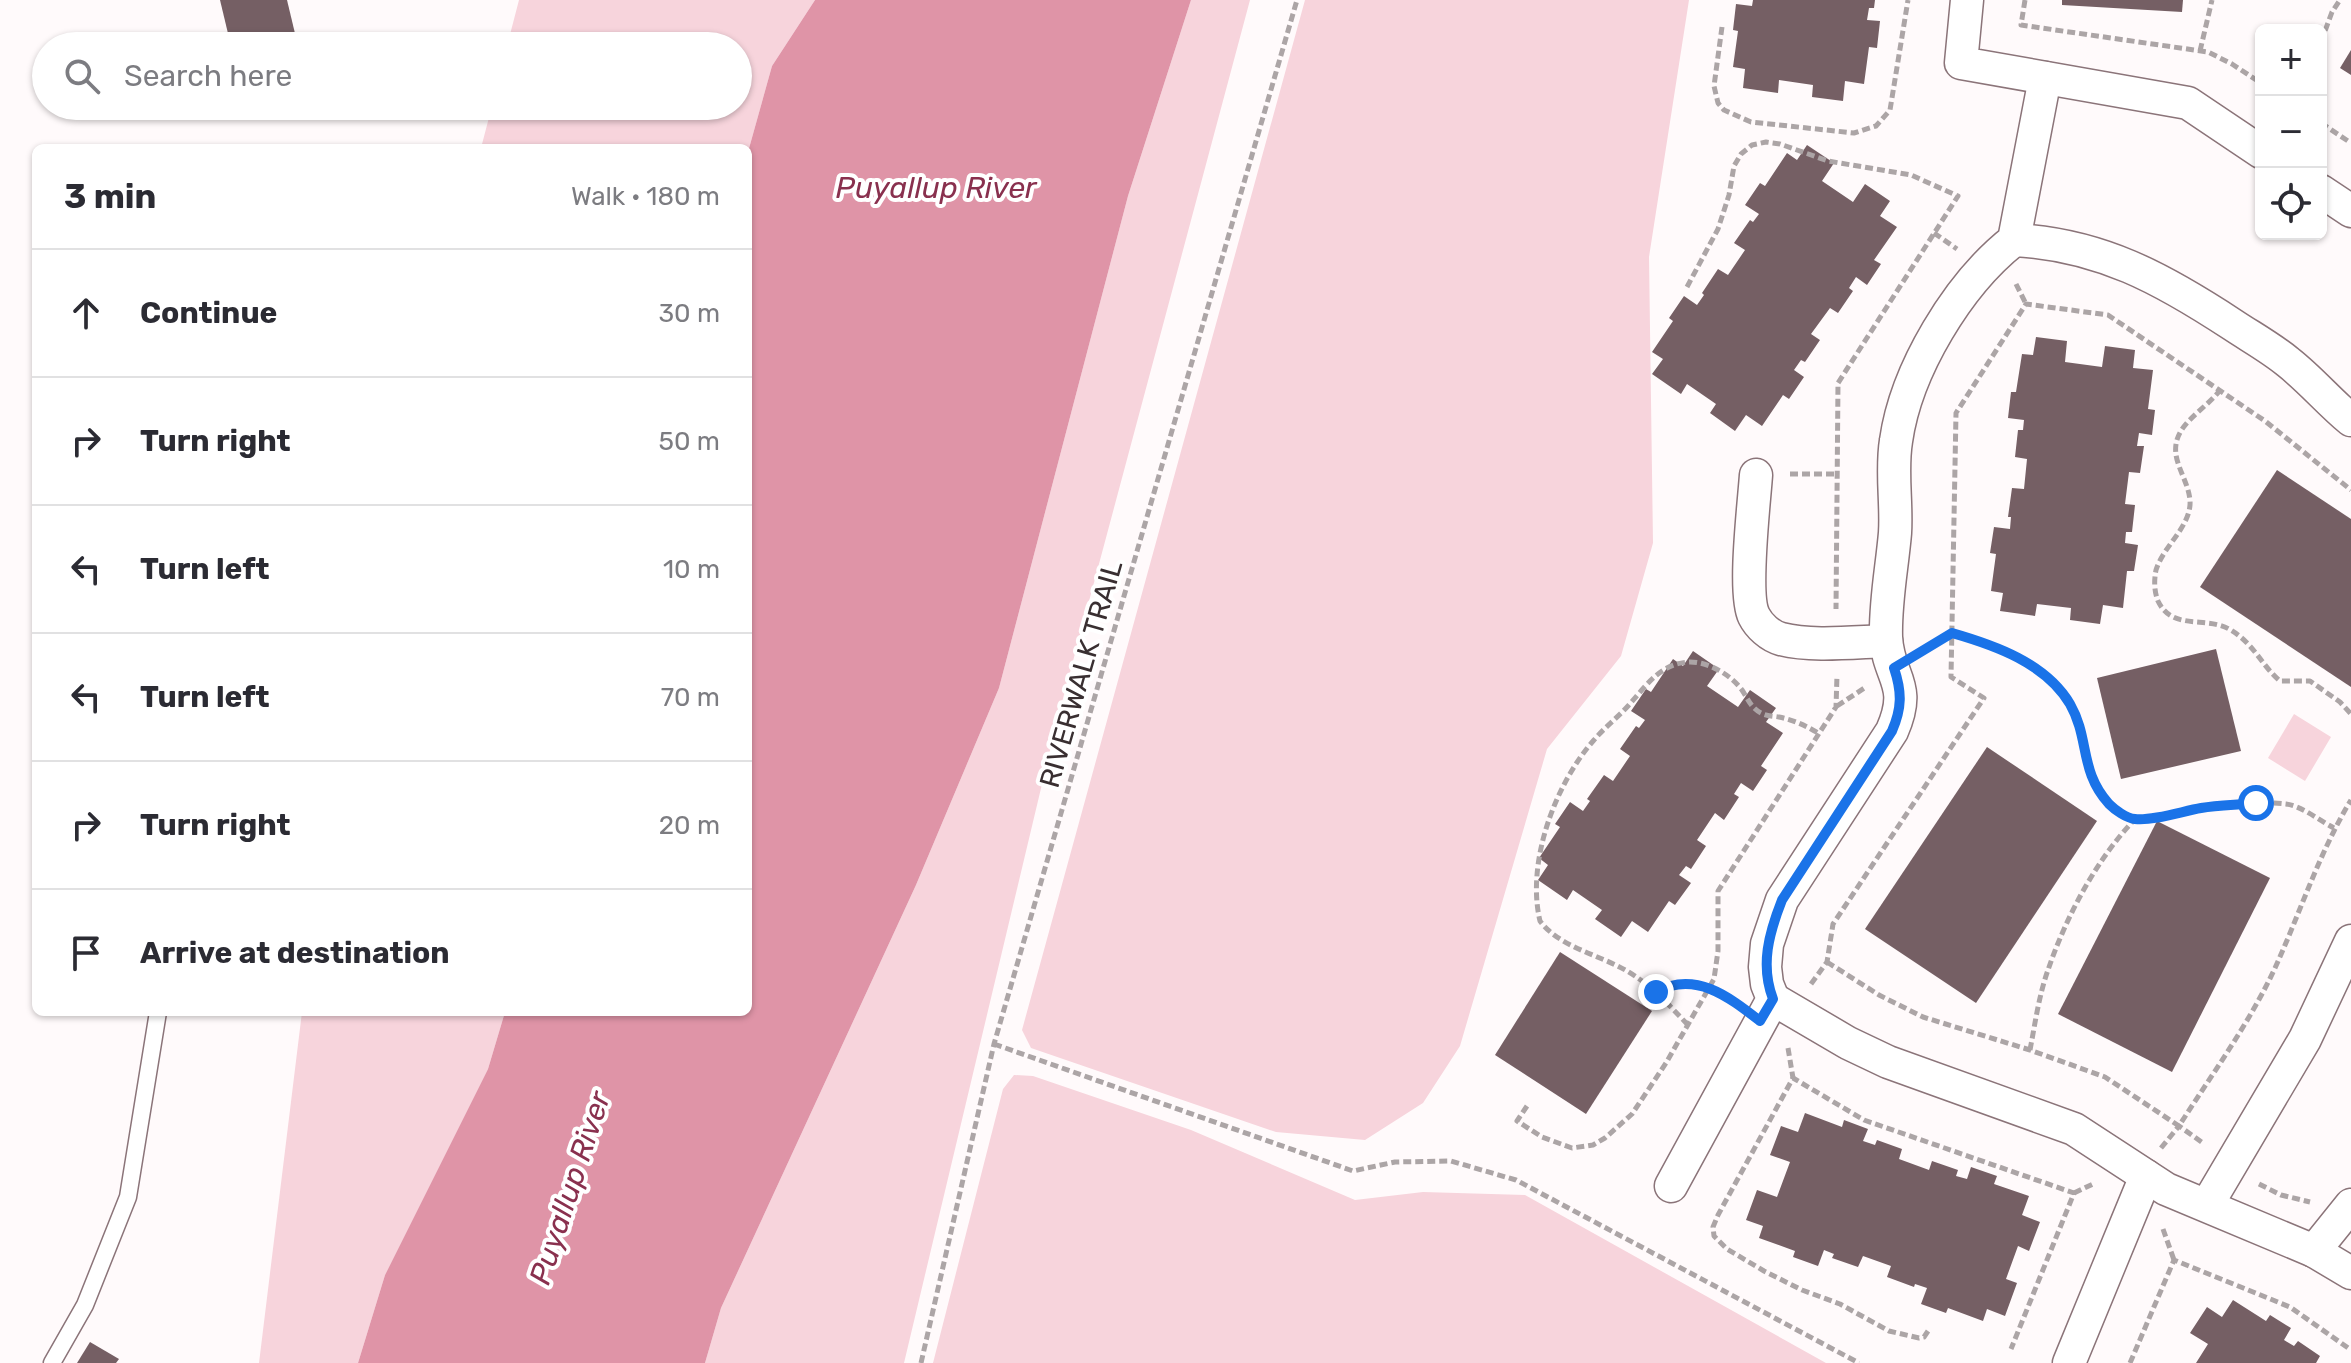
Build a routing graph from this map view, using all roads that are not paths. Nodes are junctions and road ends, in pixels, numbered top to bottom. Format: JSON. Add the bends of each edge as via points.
{"nodes":[{"id":1,"x":1967,"y":0,"type":"edge"},
{"id":2,"x":2045,"y":78,"type":"junction"},
{"id":3,"x":2255,"y":148,"type":"edge"},
{"id":4,"x":2327,"y":195,"type":"edge"},
{"id":5,"x":2351,"y":211,"type":"edge"},
{"id":6,"x":2014,"y":240,"type":"junction"},
{"id":7,"x":2351,"y":420,"type":"edge"},
{"id":8,"x":1756,"y":475,"type":"dead end"},
{"id":9,"x":1890,"y":655,"type":"junction"},
{"id":10,"x":2351,"y":941,"type":"edge"},
{"id":11,"x":1766,"y":1010,"type":"junction"},
{"id":12,"x":157,"y":1016,"type":"edge"},
{"id":13,"x":2146,"y":1176,"type":"junction"},
{"id":14,"x":1671,"y":1186,"type":"dead end"},
{"id":15,"x":2207,"y":1205,"type":"junction"},
{"id":16,"x":2351,"y":1205,"type":"edge"},
{"id":17,"x":2314,"y":1251,"type":"junction"},
{"id":18,"x":2351,"y":1273,"type":"edge"},
{"id":19,"x":52,"y":1363,"type":"edge"},
{"id":20,"x":2069,"y":1363,"type":"edge"}],
"edges":[{"from":1,"to":2,"type":"street","via":[[1961,63]]},
{"from":2,"to":3,"type":"street","via":[[2188,103]]},
{"from":2,"to":6,"type":"street"},
{"from":4,"to":5,"type":"street"},
{"from":6,"to":7,"type":"street","via":[[2094,253],[2150,274],[2289,363]]},
{"from":6,"to":9,"type":"street","via":[[1971,282],[1920,361],[1906,397],[1895,443],[1895,531],[1886,616]]},
{"from":8,"to":9,"type":"street","via":[[1749,592],[1758,623],[1783,639]]},
{"from":9,"to":11,"type":"street","via":[[1901,689],[1892,731],[1782,900],[1765,967]]},
{"from":10,"to":15,"type":"street","via":[[2305,1039]]},
{"from":11,"to":13,"type":"street","via":[[1888,1062],[2074,1129]]},
{"from":11,"to":14,"type":"street"},
{"from":12,"to":19,"type":"lane","via":[[128,1197],[85,1305]]},
{"from":13,"to":15,"type":"street"},
{"from":13,"to":20,"type":"street"},
{"from":15,"to":17,"type":"street"},
{"from":16,"to":17,"type":"street"},
{"from":17,"to":18,"type":"street"}]}
